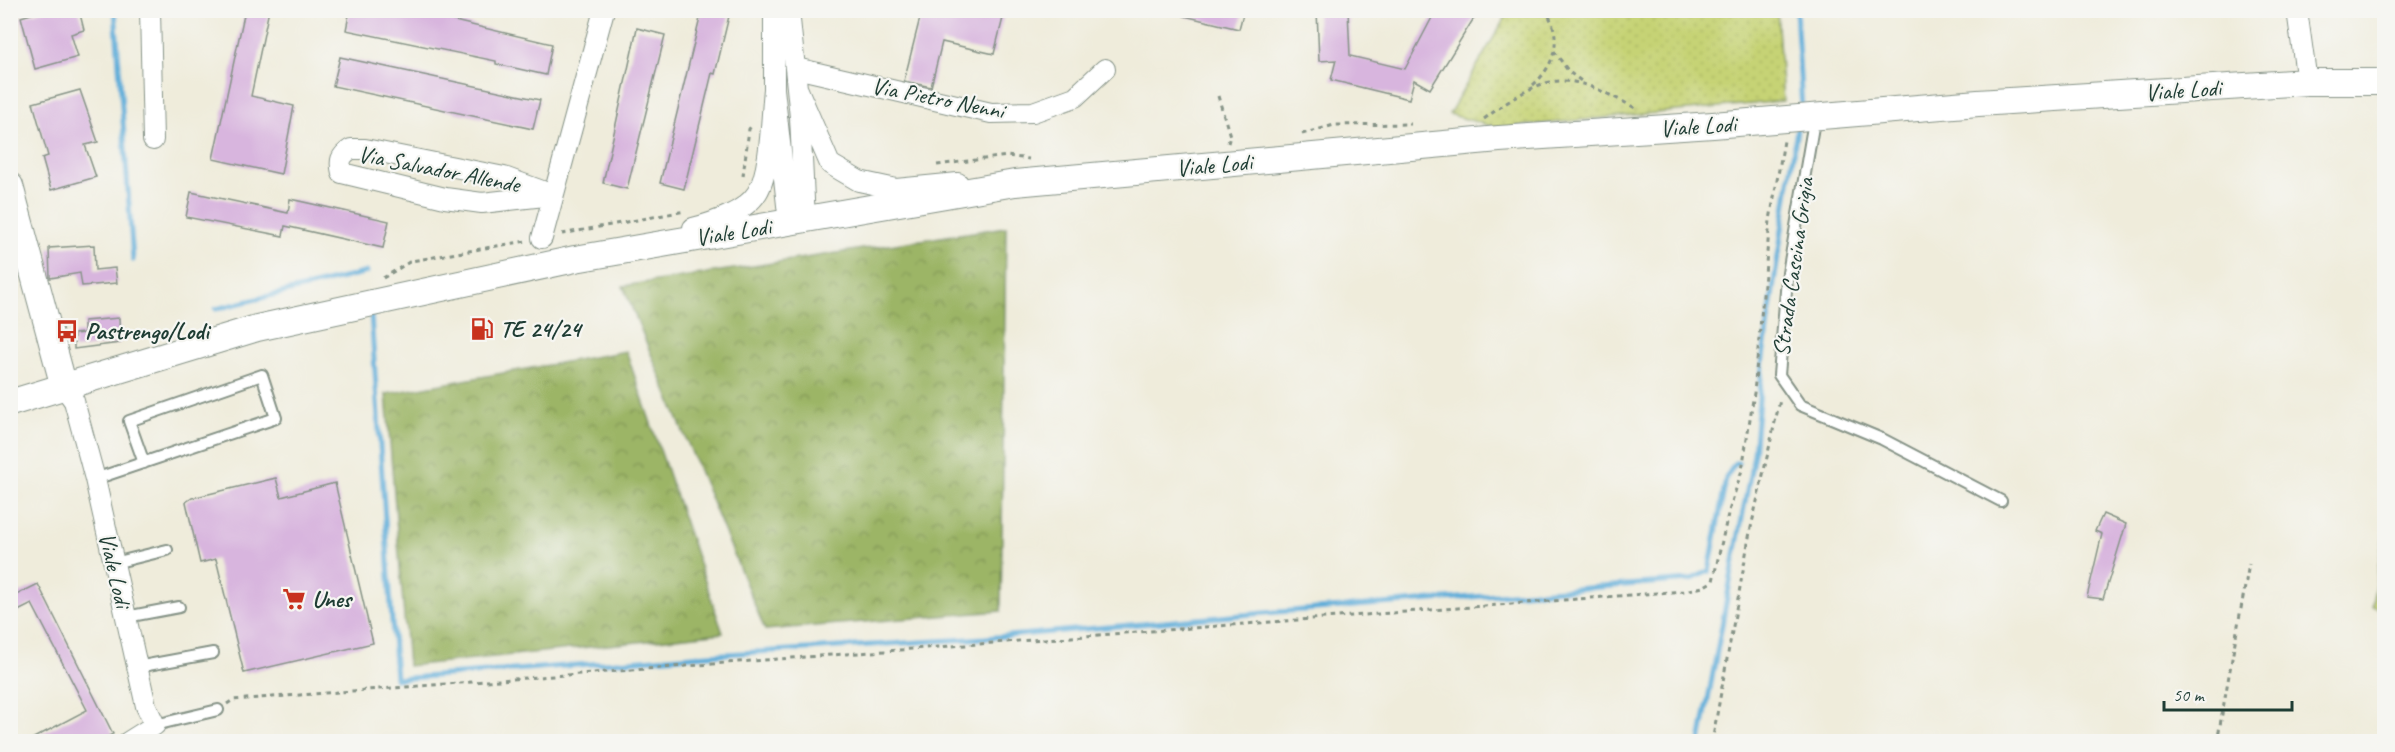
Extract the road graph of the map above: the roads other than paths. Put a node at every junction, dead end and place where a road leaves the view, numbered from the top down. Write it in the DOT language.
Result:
graph roads {
  1 [pos="150,10"];
  2 [pos="774,10"];
  3 [pos="789,10"];
  4 [pos="2297,10"];
  5 [pos="601,11"];
  6 [pos="796,68"];
  7 [pos="1105,69"];
  8 [pos="2307,82"];
  9 [pos="2385,82"];
  10 [pos="774,89"];
  11 [pos="798,90"];
  12 [pos="1815,115"];
  13 [pos="153,140"];
  14 [pos="1015,183"];
  15 [pos="11,188"];
  16 [pos="553,195"];
  17 [pos="797,222"];
  18 [pos="542,238"];
  19 [pos="575,259"];
  20 [pos="64,387"];
  21 [pos="10,404"];
  22 [pos="144,463"];
  23 [pos="95,479"];
  24 [pos="2001,501"];
  25 [pos="167,550"];
  26 [pos="114,563"];
  27 [pos="179,607"];
  28 [pos="126,617"];
  29 [pos="213,653"];
  30 [pos="137,667"];
  31 [pos="218,710"];
  32 [pos="155,726"];
  33 [pos="128,741"];
  1 -- 13 [label="street"];
  2 -- 10 [label="street"];
  3 -- 6 [label="street"];
  4 -- 8 [label="street"];
  5 -- 16 [label="street, Via Salvador Allende"];
  6 -- 7 [label="street, Via Pietro Nenni"];
  6 -- 11 [label="street"];
  8 -- 9 [label="street, Viale Lodi"];
  8 -- 12 [label="street, Viale Lodi"];
  10 -- 17 [label="street"];
  10 -- 19 [label="street"];
  11 -- 14 [label="street"];
  11 -- 17 [label="street"];
  12 -- 14 [label="street, Viale Lodi"];
  12 -- 24 [label="lane, Strada Cascina Grigia"];
  14 -- 17 [label="street, Viale Lodi"];
  15 -- 20 [label="street"];
  16 -- 16 [label="street, Via Salvador Allende"];
  16 -- 18 [label="street, Via Salvador Allende"];
  17 -- 19 [label="street, Viale Lodi"];
  19 -- 20 [label="street, Viale Lodi"];
  20 -- 21 [label="street, Viale Lodi"];
  20 -- 23 [label="street, Viale Lodi"];
  22 -- 22 [label="lane"];
  22 -- 23 [label="lane"];
  23 -- 26 [label="street, Viale Lodi"];
  25 -- 26 [label="lane"];
  26 -- 28 [label="street, Viale Lodi"];
  27 -- 28 [label="lane"];
  28 -- 30 [label="street, Viale Lodi"];
  29 -- 30 [label="lane"];
  30 -- 32 [label="street, Viale Lodi"];
  31 -- 32 [label="lane"];
  32 -- 33 [label="street"];
}
